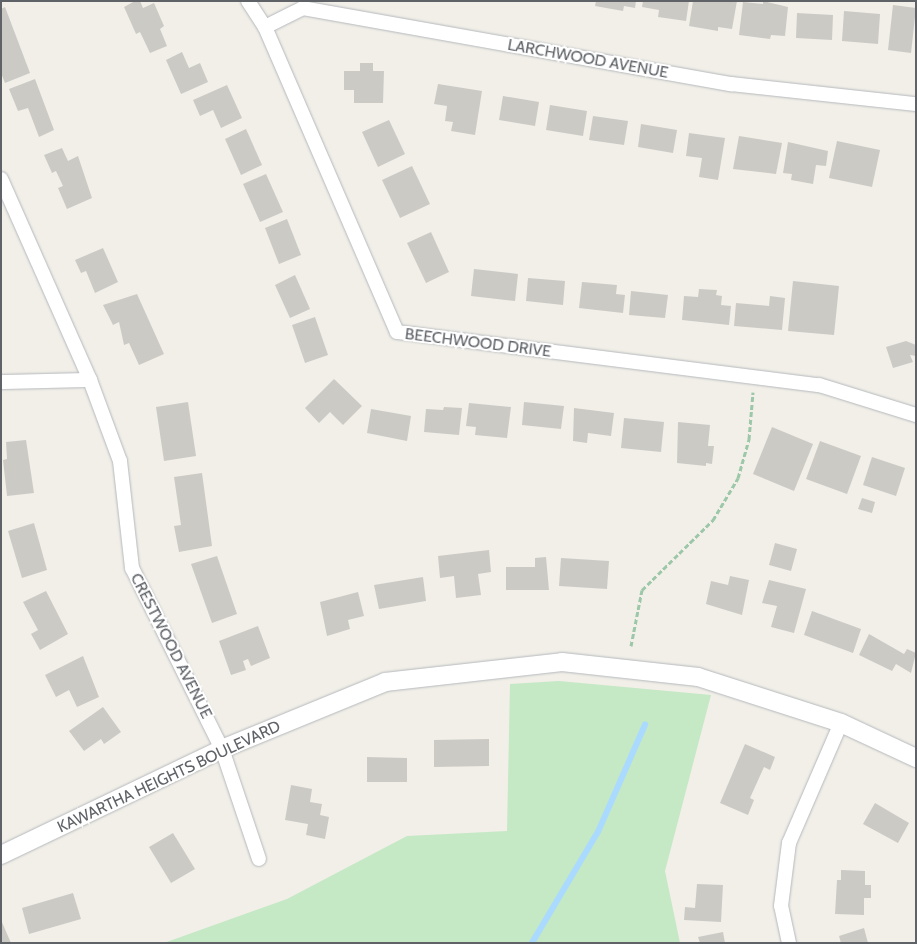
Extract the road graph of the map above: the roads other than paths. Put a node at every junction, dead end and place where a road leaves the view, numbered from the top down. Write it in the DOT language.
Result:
graph roads {
  1 [pos="248,1"];
  2 [pos="265,27"];
  3 [pos="916,104"];
  4 [pos="1,179"];
  5 [pos="90,380"];
  6 [pos="1,382"];
  7 [pos="916,415"];
  8 [pos="841,723"];
  9 [pos="222,749"];
  10 [pos="916,758"];
  11 [pos="1,855"];
  12 [pos="259,859"];
  13 [pos="789,943"];
  1 -- 2 [label="street, BEECHWOOD DRIVE"];
  2 -- 3 [label="street, LARCHWOOD AVENUE"];
  2 -- 7 [label="street, BEECHWOOD DRIVE"];
  4 -- 5 [label="street, CRESTWOOD AVENUE"];
  5 -- 6 [label="street"];
  5 -- 9 [label="street, CRESTWOOD AVENUE"];
  8 -- 9 [label="street, KAWARTHA HEIGHTS BOULEVARD"];
  8 -- 10 [label="street, KAWARTHA HEIGHTS BOULEVARD"];
  8 -- 13 [label="street"];
  9 -- 11 [label="street, KAWARTHA HEIGHTS BOULEVARD"];
  9 -- 12 [label="street, CRESTWOOD AVENUE"];
}
